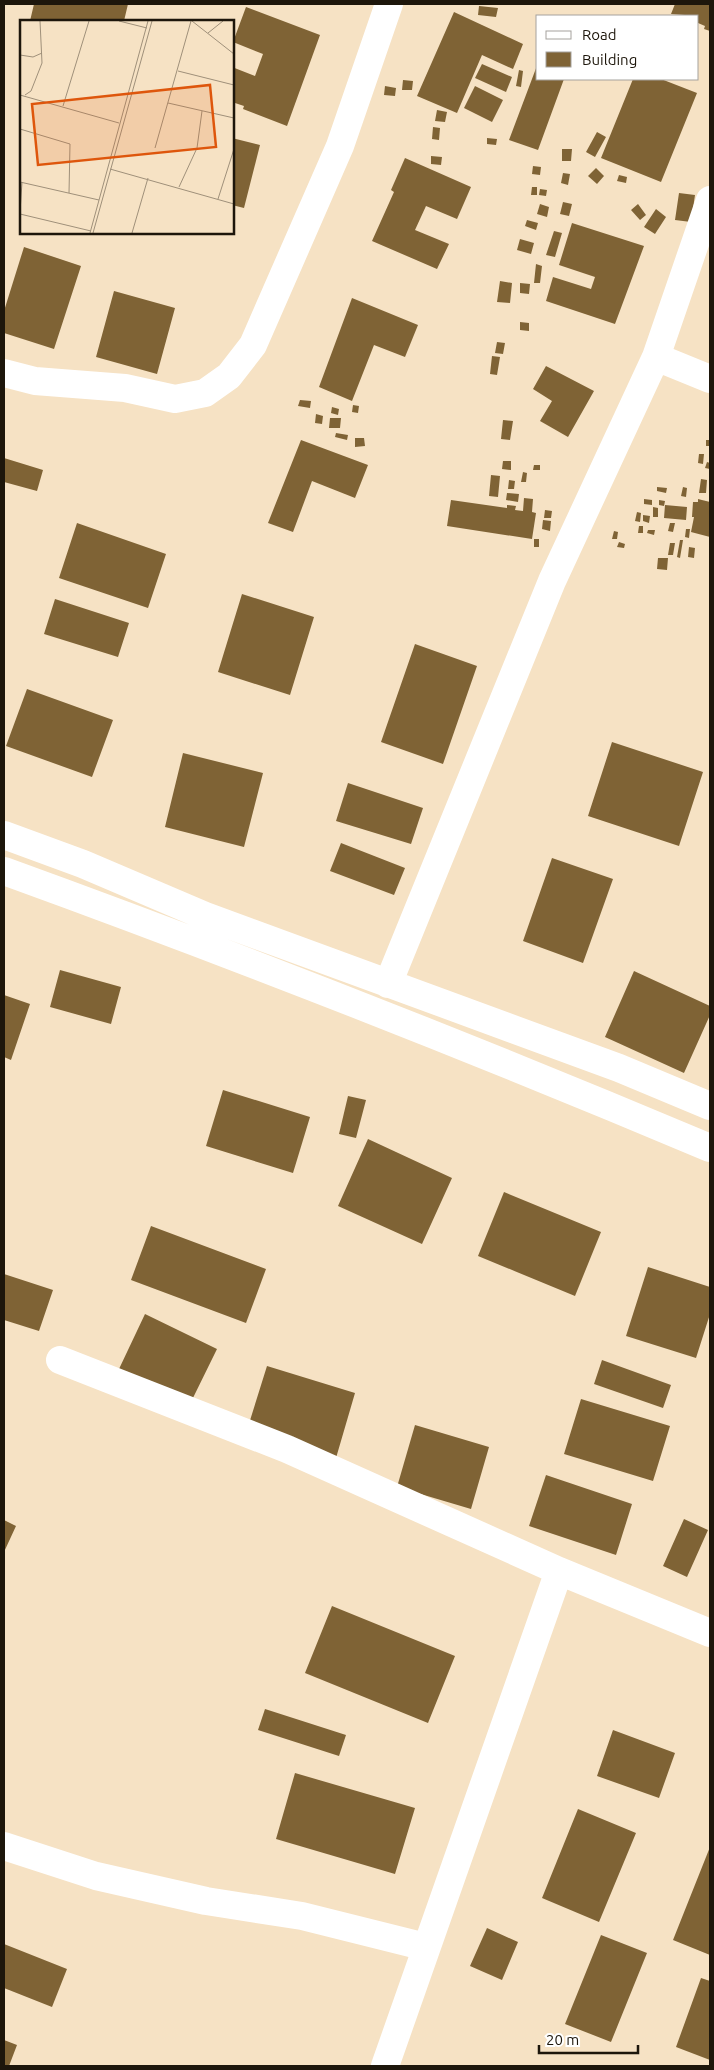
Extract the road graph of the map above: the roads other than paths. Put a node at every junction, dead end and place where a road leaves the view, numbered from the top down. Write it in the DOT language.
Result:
graph roads {
  1 [pos="389,4"];
  2 [pos="710,200"];
  3 [pos="656,357"];
  4 [pos="4,373"];
  5 [pos="710,379"];
  6 [pos="4,835"];
  7 [pos="4,871"];
  8 [pos="388,984"];
  9 [pos="710,1106"];
  10 [pos="710,1148"];
  11 [pos="60,1360"];
  12 [pos="559,1571"];
  13 [pos="710,1633"];
  14 [pos="4,1846"];
  15 [pos="426,1948"];
  16 [pos="385,2066"];
  1 -- 4 [label="street"];
  2 -- 3 [label="street"];
  3 -- 5 [label="street"];
  3 -- 8 [label="street"];
  6 -- 8 [label="street"];
  7 -- 10 [label="street"];
  8 -- 9 [label="street"];
  11 -- 12 [label="street"];
  12 -- 13 [label="street"];
  12 -- 15 [label="street"];
  14 -- 15 [label="street"];
  15 -- 16 [label="street"];
}
